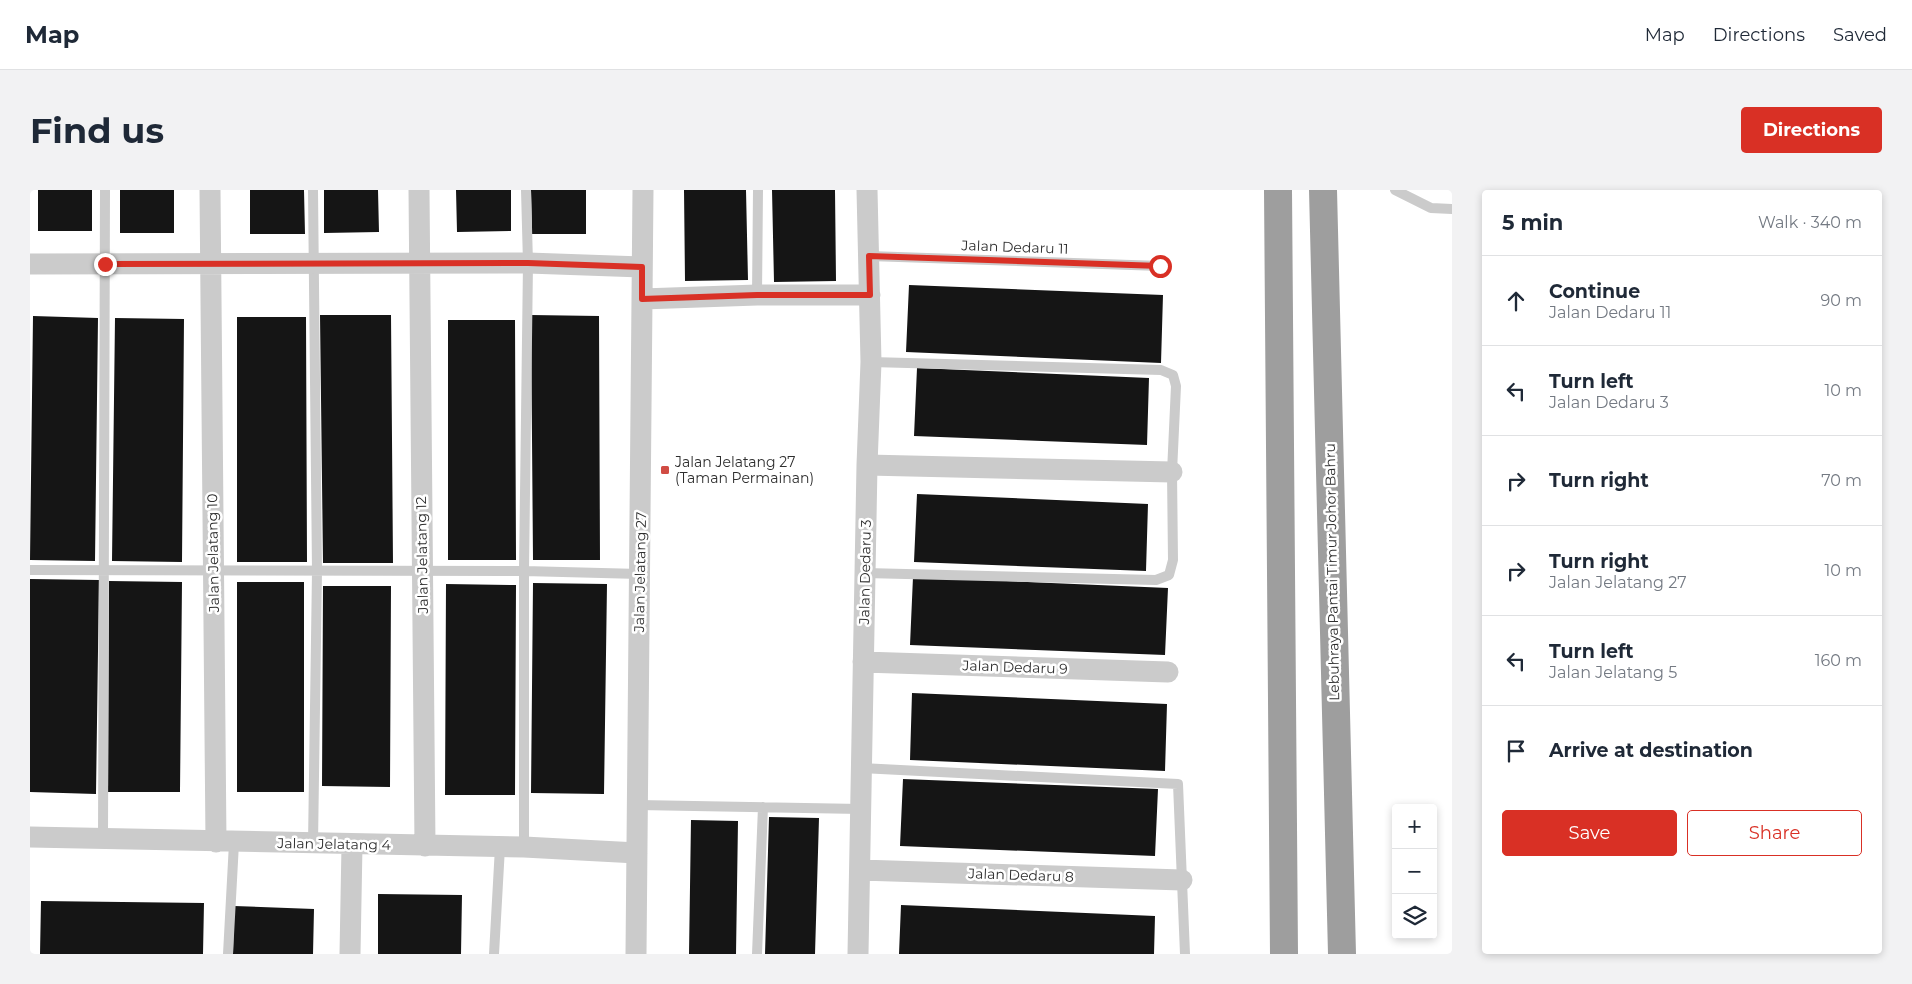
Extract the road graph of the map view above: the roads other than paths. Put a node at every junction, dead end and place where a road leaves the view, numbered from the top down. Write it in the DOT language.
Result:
graph roads {
  1 [pos="105,190"];
  2 [pos="210,190"];
  3 [pos="313,190"];
  4 [pos="418,190"];
  5 [pos="526,190"];
  6 [pos="643,190"];
  7 [pos="758,190"];
  8 [pos="867,190"];
  9 [pos="1278,190"];
  10 [pos="1323,190"];
  11 [pos="1395,190"];
  12 [pos="1452,209"];
  13 [pos="869,256"];
  14 [pos="528,263"];
  15 [pos="30,264"];
  16 [pos="105,264"];
  17 [pos="211,264"];
  18 [pos="313,264"];
  19 [pos="419,264"];
  20 [pos="1160,266"];
  21 [pos="642,267"];
  22 [pos="757,295"];
  23 [pos="870,295"];
  24 [pos="642,299"];
  25 [pos="871,362"];
  26 [pos="867,465"];
  27 [pos="1172,472"];
  28 [pos="30,570"];
  29 [pos="104,570"];
  30 [pos="214,570"];
  31 [pos="316,571"];
  32 [pos="422,572"];
  33 [pos="524,572"];
  34 [pos="865,573"];
  35 [pos="640,574"];
  36 [pos="863,662"];
  37 [pos="1168,672"];
  38 [pos="861,768"];
  39 [pos="638,805"];
  40 [pos="763,807"];
  41 [pos="861,809"];
  42 [pos="30,838"];
  43 [pos="102,840"];
  44 [pos="225,842"];
  45 [pos="313,844"];
  46 [pos="352,845"];
  47 [pos="425,846"];
  48 [pos="500,847"];
  49 [pos="524,847"];
  50 [pos="637,853"];
  51 [pos="860,870"];
  52 [pos="1182,880"];
  53 [pos="228,954"];
  54 [pos="350,954"];
  55 [pos="494,954"];
  56 [pos="636,954"];
  57 [pos="757,954"];
  58 [pos="858,954"];
  59 [pos="1185,954"];
  60 [pos="1284,954"];
  61 [pos="1342,954"];
  1 -- 16 [label="lane"];
  2 -- 17 [label="street, Jalan Jelatang 10"];
  3 -- 18 [label="lane"];
  4 -- 19 [label="street, Jalan Jelatang 12"];
  5 -- 14 [label="lane"];
  6 -- 21 [label="street, Jalan Jelatang 27"];
  7 -- 22 [label="lane"];
  8 -- 13 [label="street, Jalan Dedaru 3"];
  9 -- 60 [label="highway"];
  10 -- 61 [label="highway, Lebuhraya Pantai Timur Johor Bahru"];
  11 -- 12 [label="lane"];
  13 -- 20 [label="lane, Jalan Dedaru 11"];
  13 -- 23 [label="street, Jalan Dedaru 3"];
  14 -- 19 [label="street"];
  14 -- 21 [label="street"];
  14 -- 33 [label="lane"];
  15 -- 16 [label="street"];
  16 -- 17 [label="street"];
  16 -- 29 [label="lane"];
  17 -- 18 [label="street"];
  17 -- 30 [label="street, Jalan Jelatang 10"];
  18 -- 19 [label="street"];
  18 -- 31 [label="lane"];
  19 -- 32 [label="street, Jalan Jelatang 12"];
  21 -- 24 [label="street, Jalan Jelatang 27"];
  22 -- 23 [label="street"];
  22 -- 24 [label="street"];
  23 -- 25 [label="street, Jalan Dedaru 3"];
  24 -- 35 [label="street, Jalan Jelatang 27"];
  25 -- 26 [label="street, Jalan Dedaru 3"];
  25 -- 27 [label="lane"];
  26 -- 27 [label="street"];
  26 -- 34 [label="street, Jalan Dedaru 3"];
  27 -- 34 [label="lane"];
  28 -- 29 [label="lane"];
  29 -- 30 [label="lane"];
  29 -- 43 [label="lane"];
  30 -- 31 [label="lane"];
  30 -- 44 [label="street, Jalan Jelatang 10"];
  31 -- 32 [label="lane"];
  31 -- 45 [label="lane"];
  32 -- 33 [label="lane"];
  32 -- 47 [label="street, Jalan Jelatang 12"];
  33 -- 35 [label="lane"];
  33 -- 49 [label="lane"];
  34 -- 36 [label="street, Jalan Dedaru 3"];
  35 -- 39 [label="street, Jalan Jelatang 27"];
  36 -- 37 [label="street, Jalan Dedaru 9"];
  36 -- 38 [label="street, Jalan Dedaru 3"];
  38 -- 41 [label="street, Jalan Dedaru 3"];
  38 -- 52 [label="lane"];
  39 -- 40 [label="lane"];
  39 -- 50 [label="street, Jalan Jelatang 27"];
  40 -- 41 [label="lane"];
  40 -- 57 [label="lane"];
  41 -- 51 [label="street, Jalan Dedaru 3"];
  42 -- 43 [label="street, Jalan Jelatang 4"];
  43 -- 44 [label="street, Jalan Jelatang 4"];
  44 -- 45 [label="street, Jalan Jelatang 4"];
  44 -- 53 [label="lane"];
  45 -- 46 [label="street, Jalan Jelatang 4"];
  46 -- 47 [label="street, Jalan Jelatang 4"];
  46 -- 54 [label="street"];
  47 -- 48 [label="street, Jalan Jelatang 4"];
  48 -- 49 [label="street, Jalan Jelatang 4"];
  48 -- 55 [label="lane"];
  49 -- 50 [label="street, Jalan Jelatang 4"];
  50 -- 56 [label="street, Jalan Jelatang 27"];
  51 -- 52 [label="street, Jalan Dedaru 8"];
  51 -- 58 [label="street, Jalan Dedaru 3"];
  52 -- 59 [label="lane"];
}
